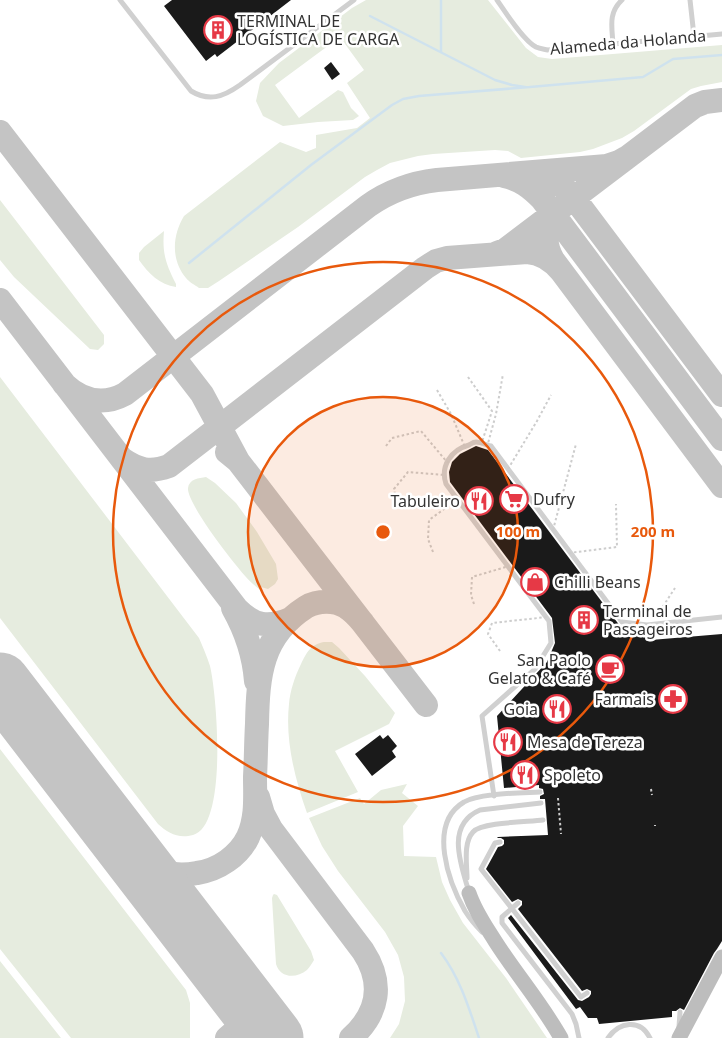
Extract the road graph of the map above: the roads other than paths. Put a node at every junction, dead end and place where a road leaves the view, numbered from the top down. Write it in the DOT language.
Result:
graph roads {
  1 [pos="120,0"];
  2 [pos="354,0"];
  3 [pos="497,0"];
  4 [pos="622,0"];
  5 [pos="690,0"];
  6 [pos="722,34"];
  7 [pos="694,36"];
  8 [pos="613,44"];
  9 [pos="722,617"];
  10 [pos="540,792"];
  11 [pos="494,796"];
  12 [pos="541,803"];
  13 [pos="543,820"];
  14 [pos="500,842"];
  15 [pos="470,893"];
  16 [pos="518,903"];
  17 [pos="511,908"];
  18 [pos="722,957"];
  19 [pos="536,960"];
  20 [pos="510,965"];
  21 [pos="537,968"];
  22 [pos="587,993"];
  23 [pos="680,1012"];
  24 [pos="561,1038"];
  25 [pos="579,1038"];
  26 [pos="608,1038"];
  27 [pos="650,1038"];
  28 [pos="679,1038"];
  1 -- 2 [label="lane"];
  3 -- 8 [label="lane, Alameda da Holanda"];
  4 -- 8 [label="lane"];
  5 -- 7 [label="lane"];
  6 -- 7 [label="lane, Alameda da Holanda"];
  7 -- 8 [label="lane, Alameda da Holanda"];
  9 -- 11 [label="lane"];
  10 -- 11 [label="lane"];
  11 -- 20 [label="lane"];
  12 -- 15 [label="lane"];
  13 -- 15 [label="lane"];
  14 -- 17 [label="lane"];
  15 -- 20 [label="main road"];
  16 -- 17 [label="lane"];
  17 -- 21 [label="lane"];
  17 -- 22 [label="lane"];
  18 -- 28 [label="main road"];
  19 -- 21 [label="lane"];
  20 -- 24 [label="main road"];
  21 -- 25 [label="lane"];
  23 -- 28 [label="lane"];
  26 -- 27 [label="lane"];
}
